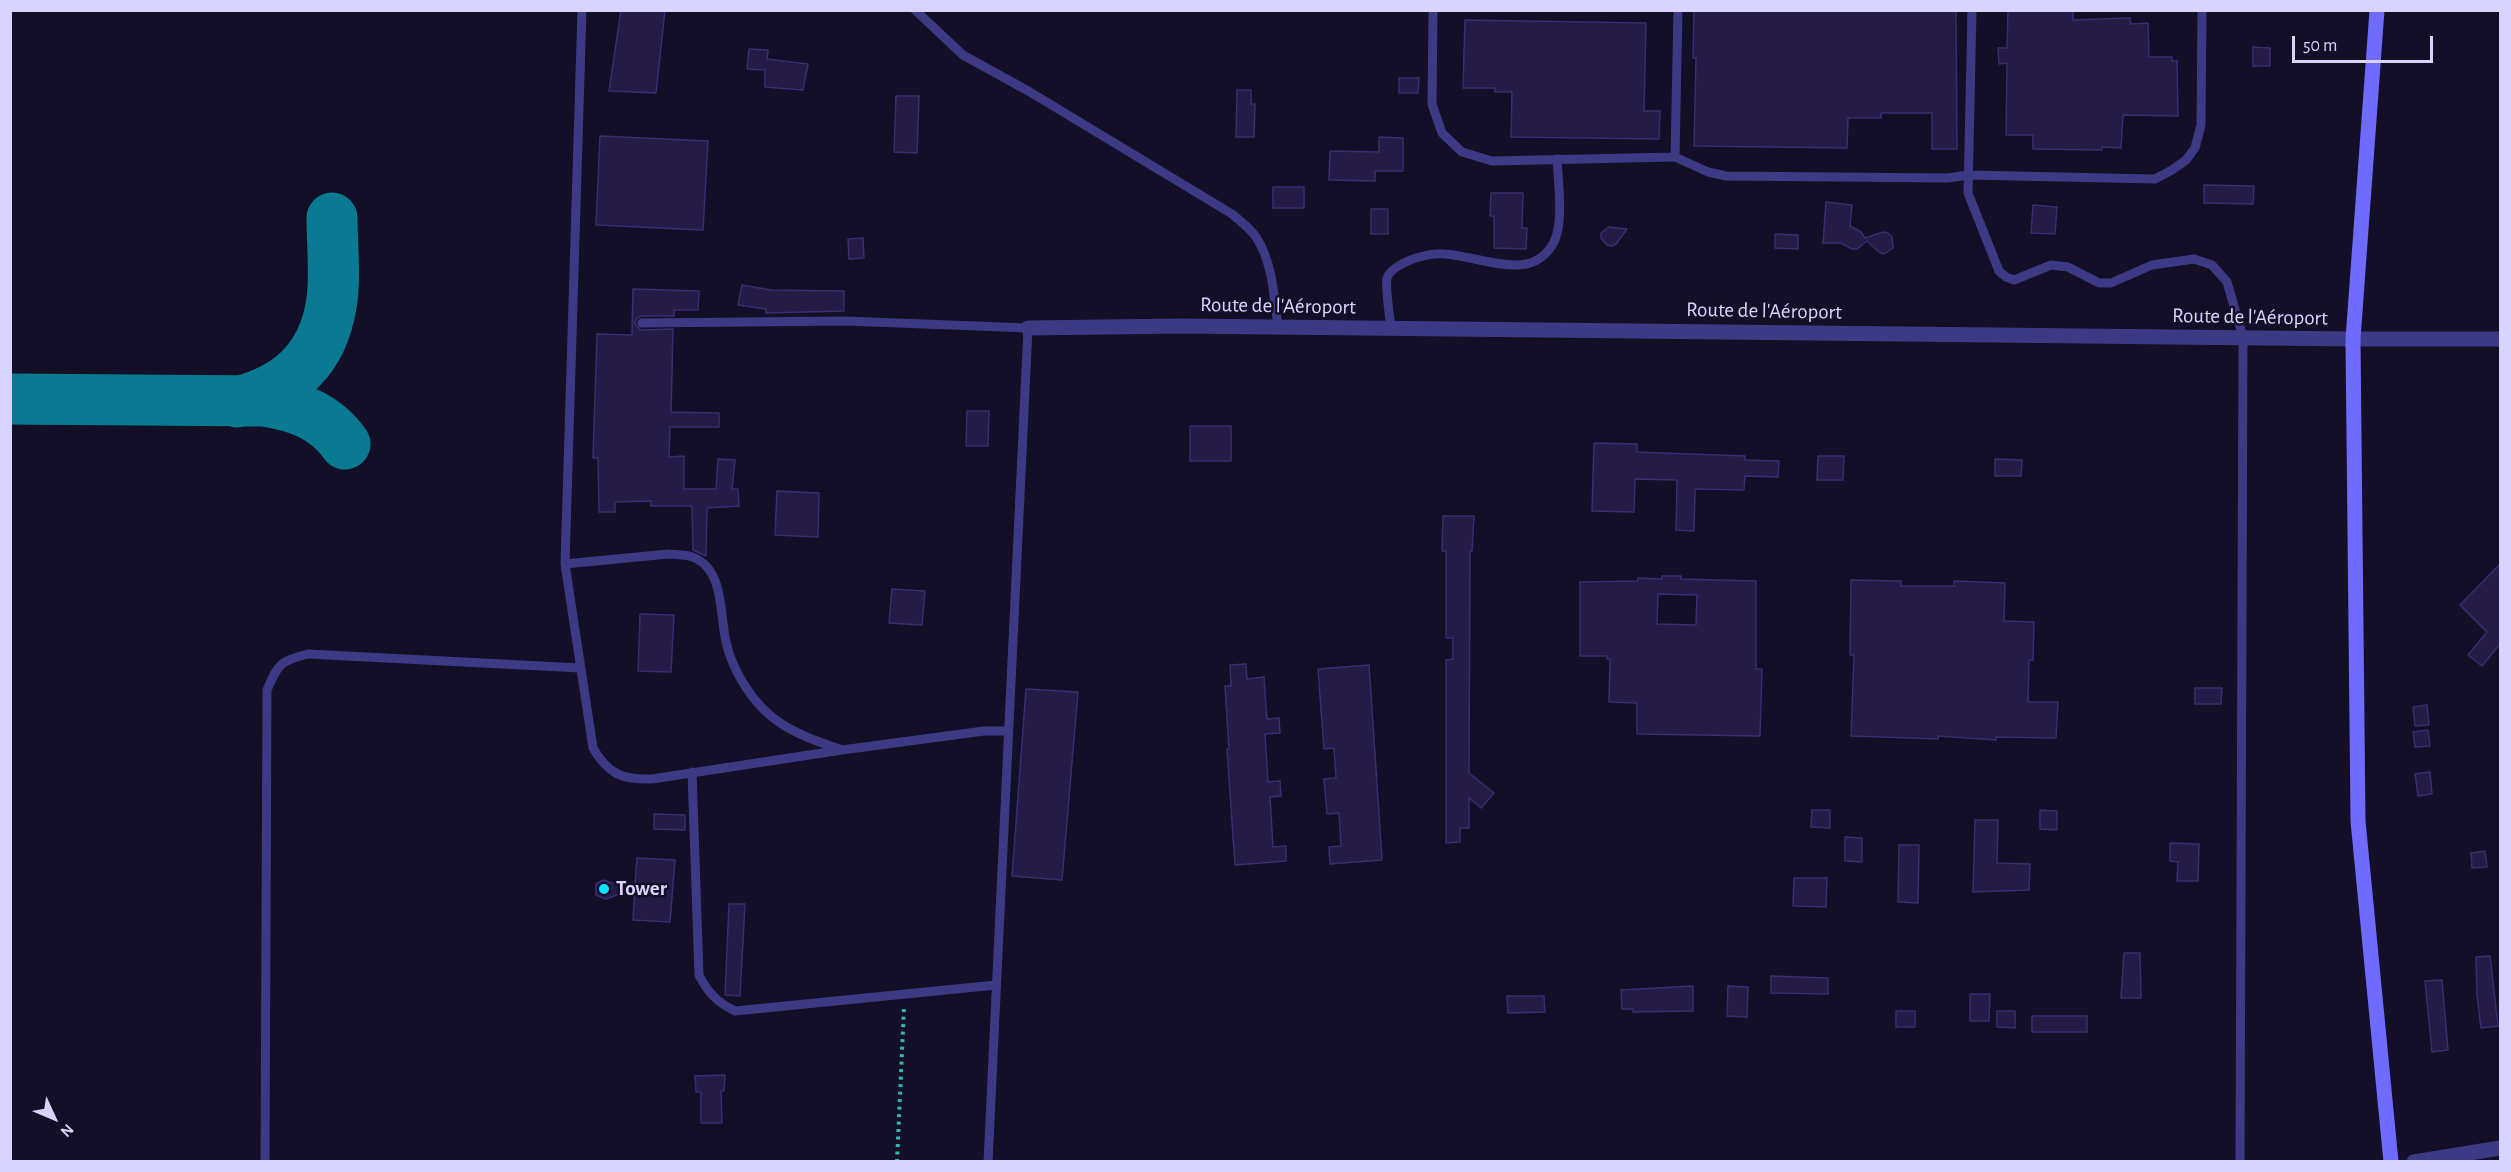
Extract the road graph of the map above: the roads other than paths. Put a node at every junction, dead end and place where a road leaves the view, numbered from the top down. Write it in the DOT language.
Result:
graph roads {
  1 [pos="582,10"];
  2 [pos="915,10"];
  3 [pos="1433,10"];
  4 [pos="1678,10"];
  5 [pos="1972,10"];
  6 [pos="2202,10"];
  7 [pos="2377,10"];
  8 [pos="1675,157"];
  9 [pos="1557,159"];
  10 [pos="1968,175"];
  11 [pos="642,323"];
  12 [pos="1028,328"];
  13 [pos="1278,328"];
  14 [pos="1391,329"];
  15 [pos="2243,337"];
  16 [pos="2353,339"];
  17 [pos="2500,339"];
  18 [pos="565,564"];
  19 [pos="580,668"];
  20 [pos="1008,731"];
  21 [pos="842,750"];
  22 [pos="692,772"];
  23 [pos="996,985"];
  24 [pos="2500,1148"];
  25 [pos="265,1161"];
  26 [pos="988,1161"];
  27 [pos="2240,1161"];
  28 [pos="2391,1161"];
  29 [pos="2414,1161"];
  1 -- 18 [label="lane"];
  2 -- 13 [label="lane"];
  3 -- 9 [label="lane"];
  4 -- 8 [label="lane"];
  5 -- 10 [label="lane"];
  6 -- 10 [label="lane"];
  7 -- 16 [label="street"];
  8 -- 9 [label="lane"];
  8 -- 10 [label="lane"];
  9 -- 14 [label="lane"];
  10 -- 15 [label="lane"];
  11 -- 12 [label="lane"];
  12 -- 13 [label="street, Route de l'Aéroport"];
  12 -- 20 [label="lane"];
  13 -- 14 [label="street, Route de l'Aéroport"];
  14 -- 15 [label="street, Route de l'Aéroport"];
  15 -- 16 [label="street, Route de l'Aéroport"];
  15 -- 27 [label="lane"];
  16 -- 17 [label="street, Route de l'Aéroport"];
  16 -- 28 [label="street"];
  18 -- 19 [label="lane"];
  18 -- 21 [label="lane"];
  19 -- 22 [label="lane"];
  19 -- 25 [label="lane"];
  20 -- 21 [label="lane"];
  20 -- 23 [label="lane"];
  21 -- 22 [label="lane"];
  22 -- 23 [label="lane"];
  23 -- 26 [label="lane"];
  24 -- 29 [label="street"];
}
